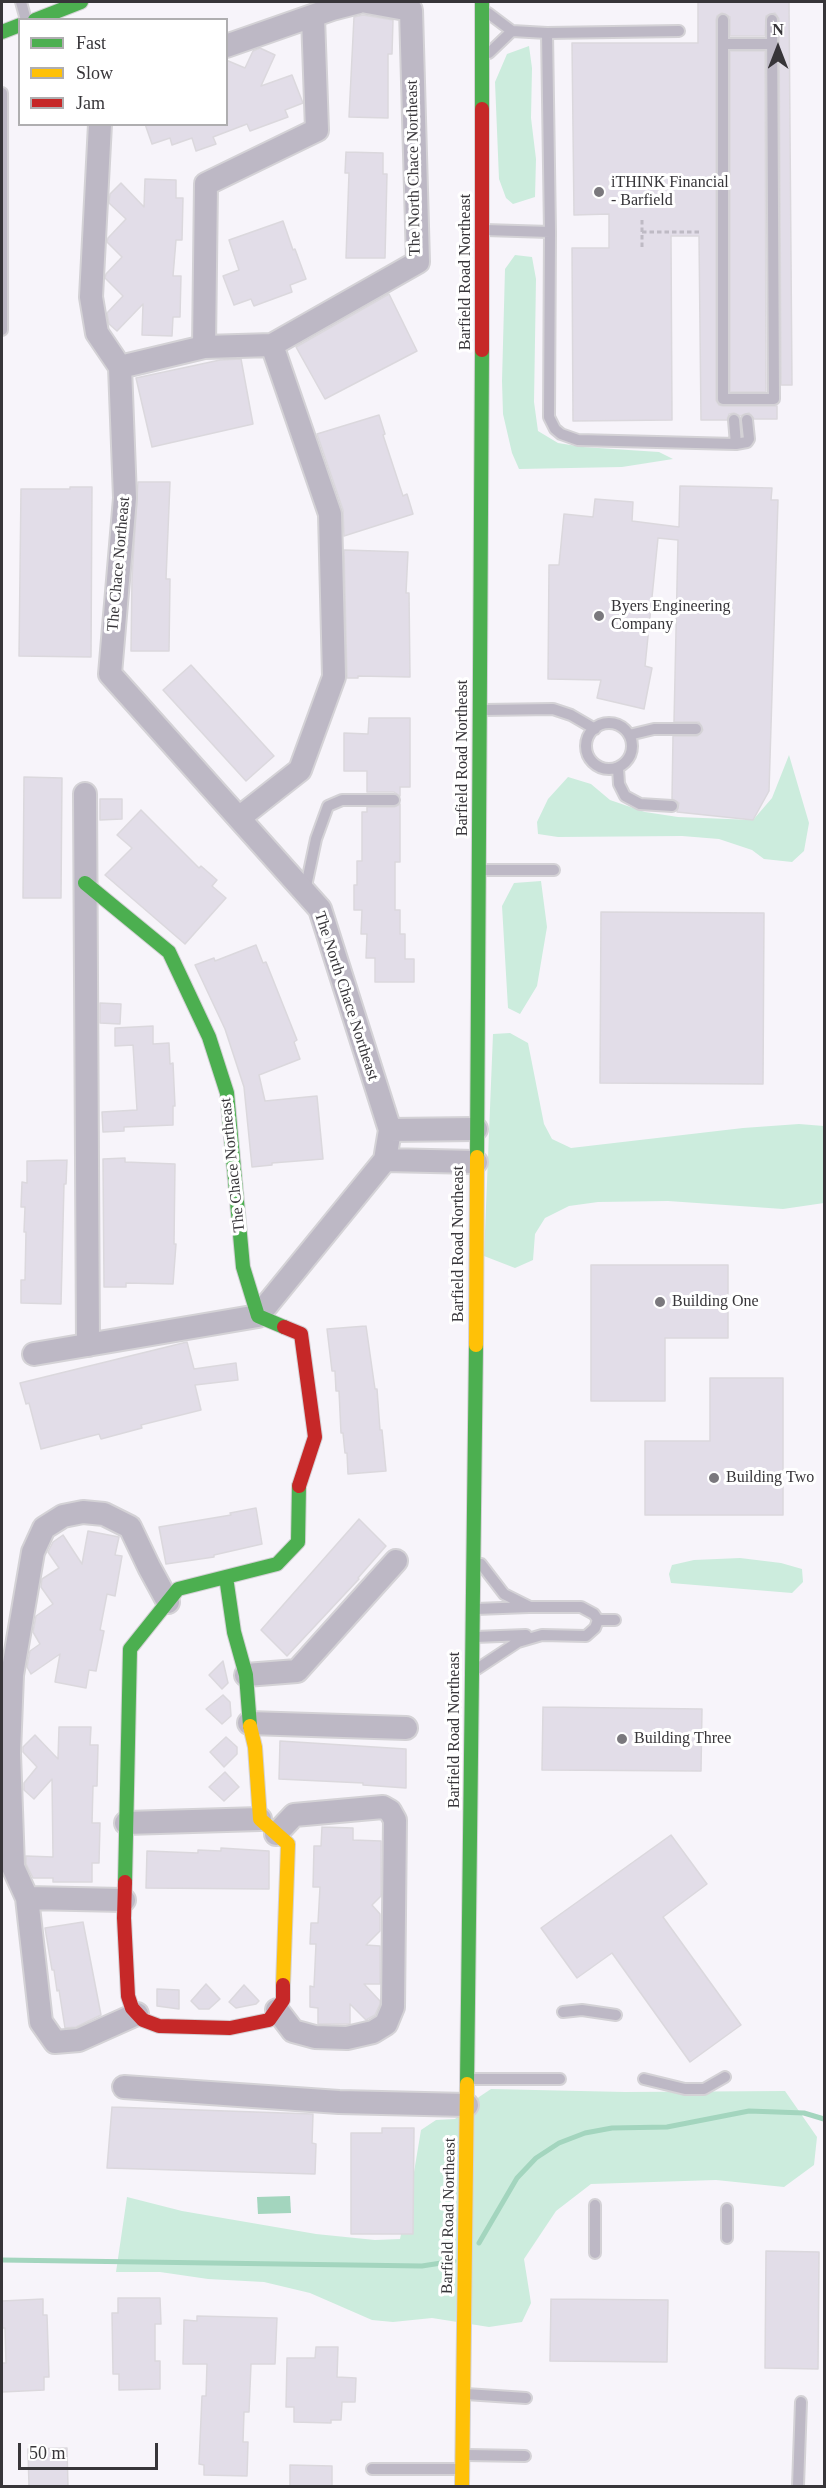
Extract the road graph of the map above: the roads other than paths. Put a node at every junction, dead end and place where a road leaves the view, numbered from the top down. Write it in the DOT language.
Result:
graph roads {
  1 [pos="21,2"];
  2 [pos="81,2"];
  3 [pos="359,2"];
  4 [pos="368,2"];
  5 [pos="482,5"];
  6 [pos="313,16"];
  7 [pos="25,18"];
  8 [pos="39,18"];
  9 [pos="723,20"];
  10 [pos="772,20"];
  11 [pos="18,26"];
  12 [pos="512,31"];
  13 [pos="679,31"];
  14 [pos="2,32"];
  15 [pos="547,33"];
  16 [pos="723,44"];
  17 [pos="772,44"];
  18 [pos="228,45"];
  19 [pos="482,60"];
  20 [pos="2,95"];
  21 [pos="100,126"];
  22 [pos="482,230"];
  23 [pos="550,232"];
  24 [pos="2,330"];
  25 [pos="272,345"];
  26 [pos="204,347"];
  27 [pos="120,367"];
  28 [pos="734,420"];
  29 [pos="747,420"];
  30 [pos="736,444"];
  31 [pos="480,710"];
  32 [pos="594,729"];
  33 [pos="696,729"];
  34 [pos="629,735"];
  35 [pos="618,768"];
  36 [pos="85,794"];
  37 [pos="394,800"];
  38 [pos="672,806"];
  39 [pos="232,810"];
  40 [pos="479,870"];
  41 [pos="554,870"];
  42 [pos="85,883"];
  43 [pos="304,892"];
  44 [pos="476,1129"];
  45 [pos="390,1130"];
  46 [pos="385,1160"];
  47 [pos="476,1162"];
  48 [pos="258,1317"];
  49 [pos="88,1345"];
  50 [pos="34,1354"];
  51 [pos="473,1555"];
  52 [pos="396,1561"];
  53 [pos="226,1577"];
  54 [pos="168,1602"];
  55 [pos="536,1607"];
  56 [pos="473,1609"];
  57 [pos="598,1620"];
  58 [pos="615,1620"];
  59 [pos="542,1635"];
  60 [pos="472,1638"];
  61 [pos="472,1673"];
  62 [pos="246,1675"];
  63 [pos="249,1723"];
  64 [pos="406,1728"];
  65 [pos="126,1823"];
  66 [pos="268,1826"];
  67 [pos="27,1898"];
  68 [pos="124,1909"];
  69 [pos="133,2005"];
  70 [pos="277,2010"];
  71 [pos="563,2012"];
  72 [pos="616,2015"];
  73 [pos="725,2077"];
  74 [pos="468,2079"];
  75 [pos="560,2079"];
  76 [pos="644,2079"];
  77 [pos="124,2087"];
  78 [pos="468,2105"];
  79 [pos="595,2205"];
  80 [pos="727,2209"];
  81 [pos="727,2238"];
  82 [pos="595,2253"];
  83 [pos="463,2394"];
  84 [pos="526,2398"];
  85 [pos="801,2402"];
  86 [pos="525,2456"];
  87 [pos="462,2462"];
  88 [pos="372,2469"];
  89 [pos="462,2487"];
  90 [pos="798,2487"];
  1 -- 7 [label="lane"];
  2 -- 8 [label="street"];
  3 -- 6 [label="street"];
  4 -- 25 [label="street, The North Chace Northeast"];
  5 -- 12 [label="lane"];
  5 -- 19 [label="street, Barfield Road Northeast"];
  6 -- 18 [label="street"];
  6 -- 26 [label="street"];
  9 -- 16 [label="lane"];
  10 -- 17 [label="lane"];
  11 -- 14 [label="street"];
  12 -- 15 [label="lane"];
  12 -- 19 [label="lane"];
  13 -- 15 [label="lane"];
  15 -- 23 [label="lane"];
  16 -- 17 [label="lane"];
  16 -- 17 [label="lane"];
  19 -- 22 [label="street, Barfield Road Northeast"];
  20 -- 24 [label="lane"];
  21 -- 27 [label="street"];
  22 -- 23 [label="lane"];
  22 -- 31 [label="street, Barfield Road Northeast"];
  23 -- 30 [label="lane"];
  25 -- 26 [label="street"];
  25 -- 39 [label="street"];
  26 -- 27 [label="street"];
  27 -- 39 [label="street, The Chace Northeast"];
  28 -- 30 [label="lane"];
  29 -- 30 [label="lane"];
  31 -- 32 [label="lane"];
  31 -- 40 [label="street, Barfield Road Northeast"];
  32 -- 34 [label="lane"];
  32 -- 35 [label="lane"];
  33 -- 34 [label="lane"];
  34 -- 35 [label="lane"];
  35 -- 38 [label="lane"];
  36 -- 42 [label="street"];
  37 -- 43 [label="lane"];
  39 -- 43 [label="street, The North Chace Northeast"];
  40 -- 41 [label="lane"];
  40 -- 44 [label="street, Barfield Road Northeast"];
  42 -- 48 [label="street, The Chace Northeast"];
  42 -- 49 [label="street"];
  43 -- 45 [label="street, The North Chace Northeast"];
  44 -- 45 [label="street"];
  44 -- 47 [label="street, Barfield Road Northeast"];
  45 -- 46 [label="street"];
  46 -- 47 [label="street"];
  46 -- 48 [label="street"];
  47 -- 51 [label="street, Barfield Road Northeast"];
  48 -- 49 [label="street"];
  48 -- 53 [label="street"];
  49 -- 50 [label="street"];
  51 -- 55 [label="lane"];
  51 -- 56 [label="street, Barfield Road Northeast"];
  52 -- 62 [label="street"];
  53 -- 54 [label="street"];
  53 -- 62 [label="street"];
  54 -- 65 [label="street"];
  54 -- 67 [label="street"];
  55 -- 56 [label="lane"];
  55 -- 57 [label="lane"];
  56 -- 60 [label="street, Barfield Road Northeast"];
  57 -- 58 [label="lane"];
  57 -- 59 [label="lane"];
  59 -- 60 [label="lane"];
  59 -- 61 [label="lane"];
  60 -- 61 [label="street, Barfield Road Northeast"];
  61 -- 74 [label="street, Barfield Road Northeast"];
  62 -- 63 [label="street"];
  63 -- 64 [label="street"];
  63 -- 66 [label="street"];
  65 -- 66 [label="street"];
  65 -- 68 [label="street"];
  66 -- 70 [label="street"];
  66 -- 70 [label="street"];
  67 -- 68 [label="street"];
  67 -- 69 [label="street"];
  68 -- 69 [label="street"];
  69 -- 70 [label="street"];
  71 -- 72 [label="lane"];
  73 -- 76 [label="lane"];
  74 -- 75 [label="lane"];
  74 -- 78 [label="street, Barfield Road Northeast"];
  77 -- 78 [label="street"];
  78 -- 83 [label="street, Barfield Road Northeast"];
  79 -- 82 [label="lane"];
  80 -- 81 [label="lane"];
  83 -- 84 [label="lane"];
  83 -- 87 [label="street, Barfield Road Northeast"];
  85 -- 90 [label="lane"];
  86 -- 87 [label="lane"];
  87 -- 88 [label="lane"];
  87 -- 89 [label="street, Barfield Road Northeast"];
}
